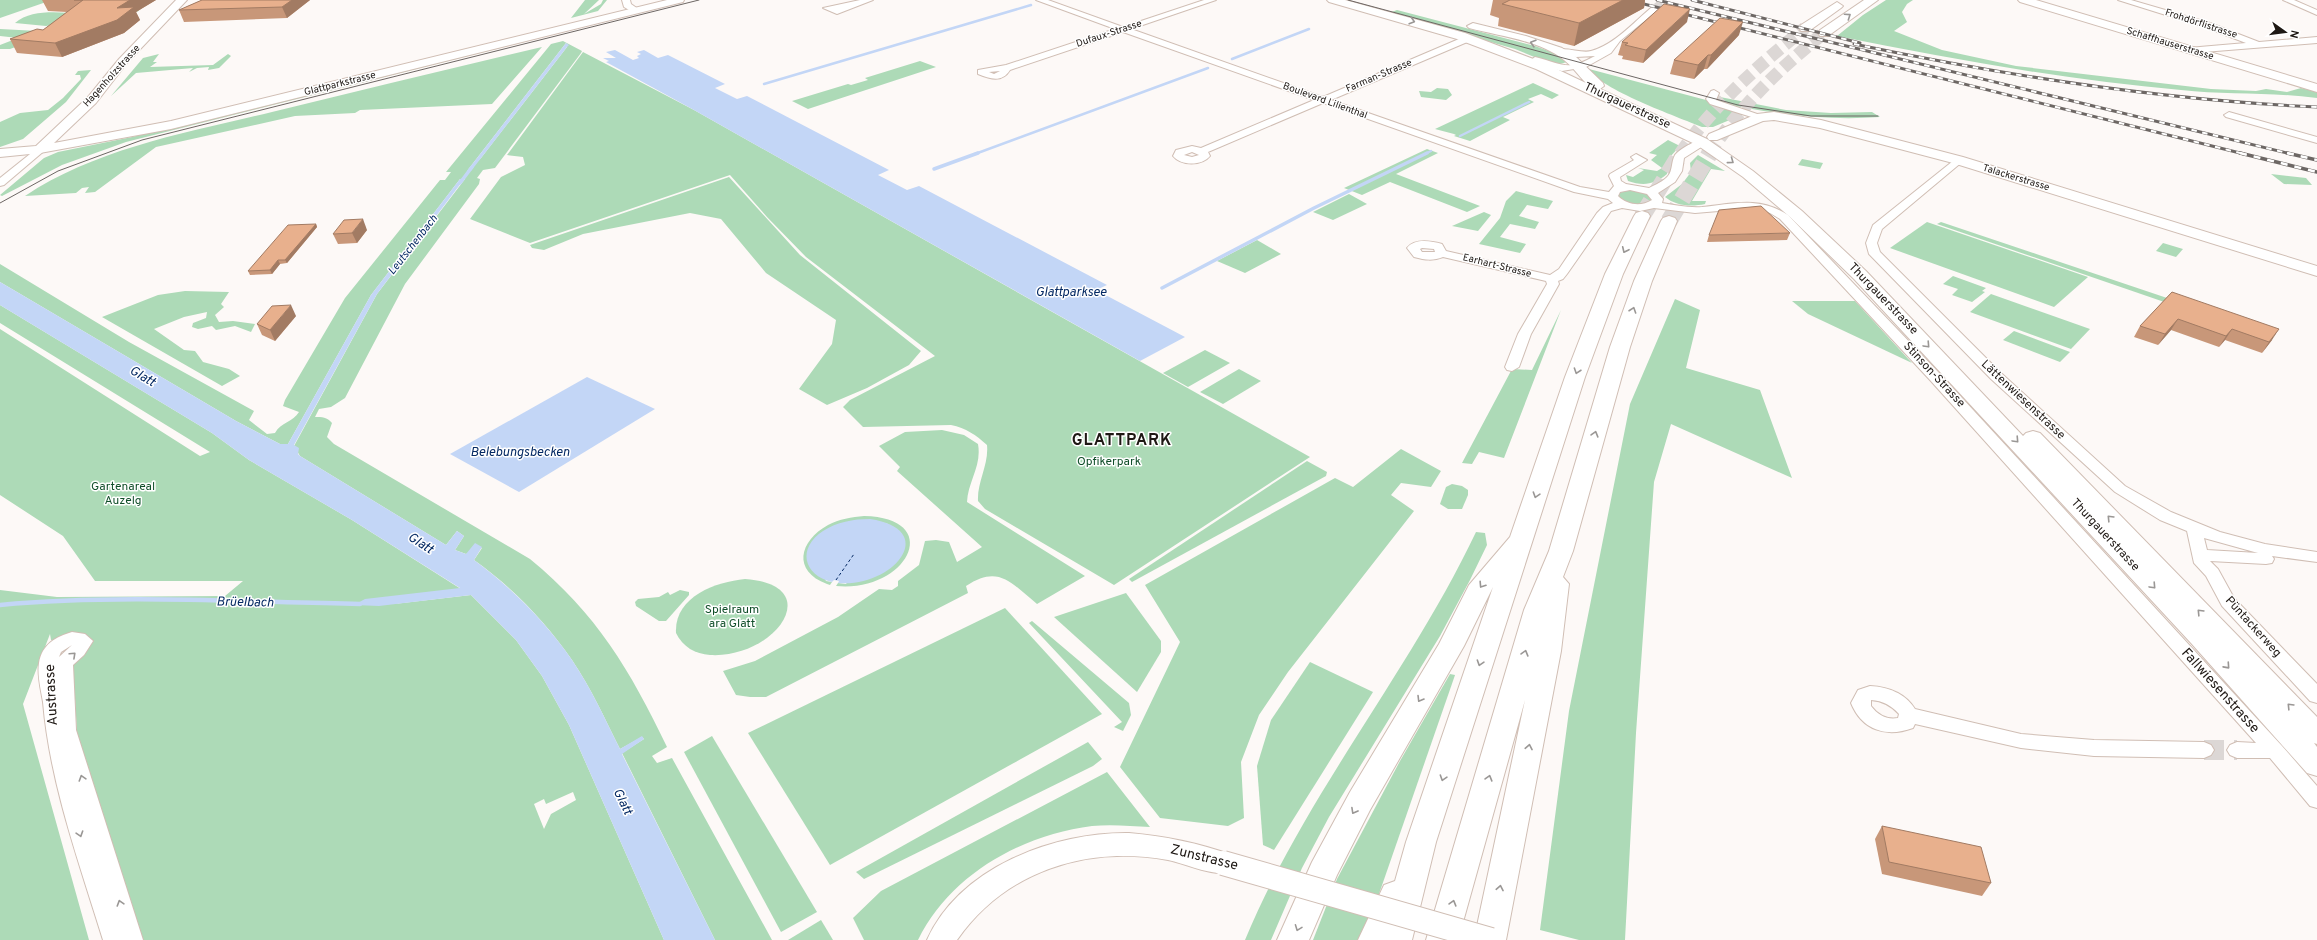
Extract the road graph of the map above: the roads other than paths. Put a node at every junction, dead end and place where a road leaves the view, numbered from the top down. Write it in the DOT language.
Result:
graph roads {
  1 [pos="182,0"];
  2 [pos="669,0"];
  3 [pos="679,0"];
  4 [pos="869,0"];
  5 [pos="1040,0"];
  6 [pos="1212,0"];
  7 [pos="1333,0"];
  8 [pos="1373,0"];
  9 [pos="1847,0"];
  10 [pos="1872,0"];
  11 [pos="2024,0"];
  12 [pos="2122,0"];
  13 [pos="2287,0"];
  14 [pos="631,6"];
  15 [pos="848,6"];
  16 [pos="1406,9"];
  17 [pos="1655,9"];
  18 [pos="1384,13"];
  19 [pos="1421,13"];
  20 [pos="2317,13"];
  21 [pos="1459,23"];
  22 [pos="1805,28"];
  23 [pos="1123,30"];
  24 [pos="1824,33"];
  25 [pos="1469,38"];
  26 [pos="2317,40"];
  27 [pos="1616,41"];
  28 [pos="2256,44"];
  29 [pos="1492,46"];
  30 [pos="2191,50"];
  31 [pos="1558,52"];
  32 [pos="1576,65"];
  33 [pos="1007,68"];
  34 [pos="2317,88"];
  35 [pos="1714,93"];
  36 [pos="1322,100"];
  37 [pos="2229,115"];
  38 [pos="1761,117"];
  39 [pos="1708,140"];
  40 [pos="2317,140"];
  41 [pos="40,149"];
  42 [pos="1202,151"];
  43 [pos="0,153"];
  44 [pos="1636,157"];
  45 [pos="1958,160"];
  46 [pos="0,183"];
  47 [pos="1623,188"];
  48 [pos="1612,196"];
  49 [pos="1623,204"];
  50 [pos="1649,204"];
  51 [pos="1669,221"];
  52 [pos="1442,253"];
  53 [pos="2317,271"];
  54 [pos="1551,279"];
  55 [pos="1512,367"];
  56 [pos="2194,529"];
  57 [pos="1524,533"];
  58 [pos="1561,551"];
  59 [pos="2201,555"];
  60 [pos="2317,557"];
  61 [pos="2279,560"];
  62 [pos="2122,582"];
  63 [pos="2317,696"];
  64 [pos="1909,715"];
  65 [pos="2317,734"];
  66 [pos="2204,750"];
  67 [pos="2237,750"];
  68 [pos="2275,751"];
  69 [pos="2317,765"];
  70 [pos="2317,800"];
  71 [pos="1421,842"];
  72 [pos="114,940"];
  73 [pos="132,940"];
  74 [pos="941,940"];
  75 [pos="1293,940"];
  76 [pos="1374,940"];
  77 [pos="1396,940"];
  78 [pos="1442,940"];
  79 [pos="1491,940"];
  1 -- 41 [label="street, Hagenholzstrasse"];
  2 -- 14 [label="street, Glattparkstrasse"];
  3 -- 14 [label="street, Glattparkstrasse"];
  4 -- 15 [label="street"];
  5 -- 23 [label="street, Boulevard Lilienthal"];
  6 -- 23 [label="street, Dufaux-Strasse"];
  7 -- 18 [label="main road, Thurgauerstrasse"];
  8 -- 16 [label="main road"];
  9 -- 22 [label="main road"];
  24 -- 10 [label="main road, one-way"];
  11 -- 30 [label="main road, Schaffhauserstrasse"];
  12 -- 28 [label="street, Frohdörflistrasse"];
  13 -- 20 [label="street"];
  14 -- 41 [label="street, Glattparkstrasse"];
  16 -- 18 [label="main road"];
  16 -- 19 [label="main road"];
  17 -- 27 [label="street"];
  18 -- 25 [label="main road, Thurgauerstrasse, one-way"];
  31 -- 21 [label="main road, Thurgauerstrasse, one-way"];
  23 -- 33 [label="street, Dufaux-Strasse"];
  23 -- 36 [label="street, Boulevard Lilienthal"];
  25 -- 29 [label="main road, Thurgauerstrasse"];
  25 -- 36 [label="street, Farman-Strasse"];
  26 -- 28 [label="street"];
  27 -- 31 [label="street"];
  27 -- 32 [label="street"];
  28 -- 30 [label="street"];
  29 -- 32 [label="main road"];
  29 -- 39 [label="main road, Thurgauerstrasse"];
  30 -- 34 [label="main road, Schaffhauserstrasse"];
  31 -- 32 [label="main road, Thurgauerstrasse"];
  32 -- 39 [label="main road, Thurgauerstrasse"];
  35 -- 38 [label="street"];
  36 -- 42 [label="street, Farman-Strasse"];
  36 -- 48 [label="street, Boulevard Lilienthal"];
  37 -- 40 [label="street"];
  38 -- 39 [label="street, Talackerstrasse"];
  38 -- 45 [label="street, Talackerstrasse"];
  39 -- 50 [label="street"];
  65 -- 39 [label="main road, Thurgauerstrasse, one-way"];
  39 -- 69 [label="main road, Thurgauerstrasse, one-way"];
  41 -- 43 [label="street, Glattparkstrasse"];
  41 -- 46 [label="street"];
  44 -- 47 [label="street"];
  45 -- 53 [label="street, Talackerstrasse"];
  45 -- 56 [label="street, Lättenwiesenstrasse"];
  47 -- 48 [label="street"];
  47 -- 50 [label="street"];
  48 -- 49 [label="street"];
  49 -- 50 [label="street"];
  49 -- 54 [label="street"];
  50 -- 57 [label="main road, one-way"];
  50 -- 62 [label="street, Stinson-Strasse"];
  58 -- 51 [label="main road, one-way"];
  52 -- 54 [label="street, Earhart-Strasse"];
  54 -- 55 [label="street"];
  56 -- 59 [label="street, Püntackerweg"];
  56 -- 60 [label="street, Lättenwiesenstrasse"];
  57 -- 71 [label="main road, one-way"];
  57 -- 75 [label="main road, one-way"];
  78 -- 58 [label="main road, one-way"];
  79 -- 58 [label="main road, one-way"];
  59 -- 61 [label="street"];
  59 -- 63 [label="street, Püntackerweg"];
  62 -- 68 [label="street, Fallwiesenstrasse"];
  64 -- 66 [label="street"];
  67 -- 68 [label="street"];
  68 -- 70 [label="street, Fallwiesenstrasse"];
  71 -- 76 [label="main road"];
  71 -- 77 [label="main road"];
  73 -- 72 [label="street, Austrasse, one-way"];
  74 -- 79 [label="street, Zunstrasse, bridge"];
}
